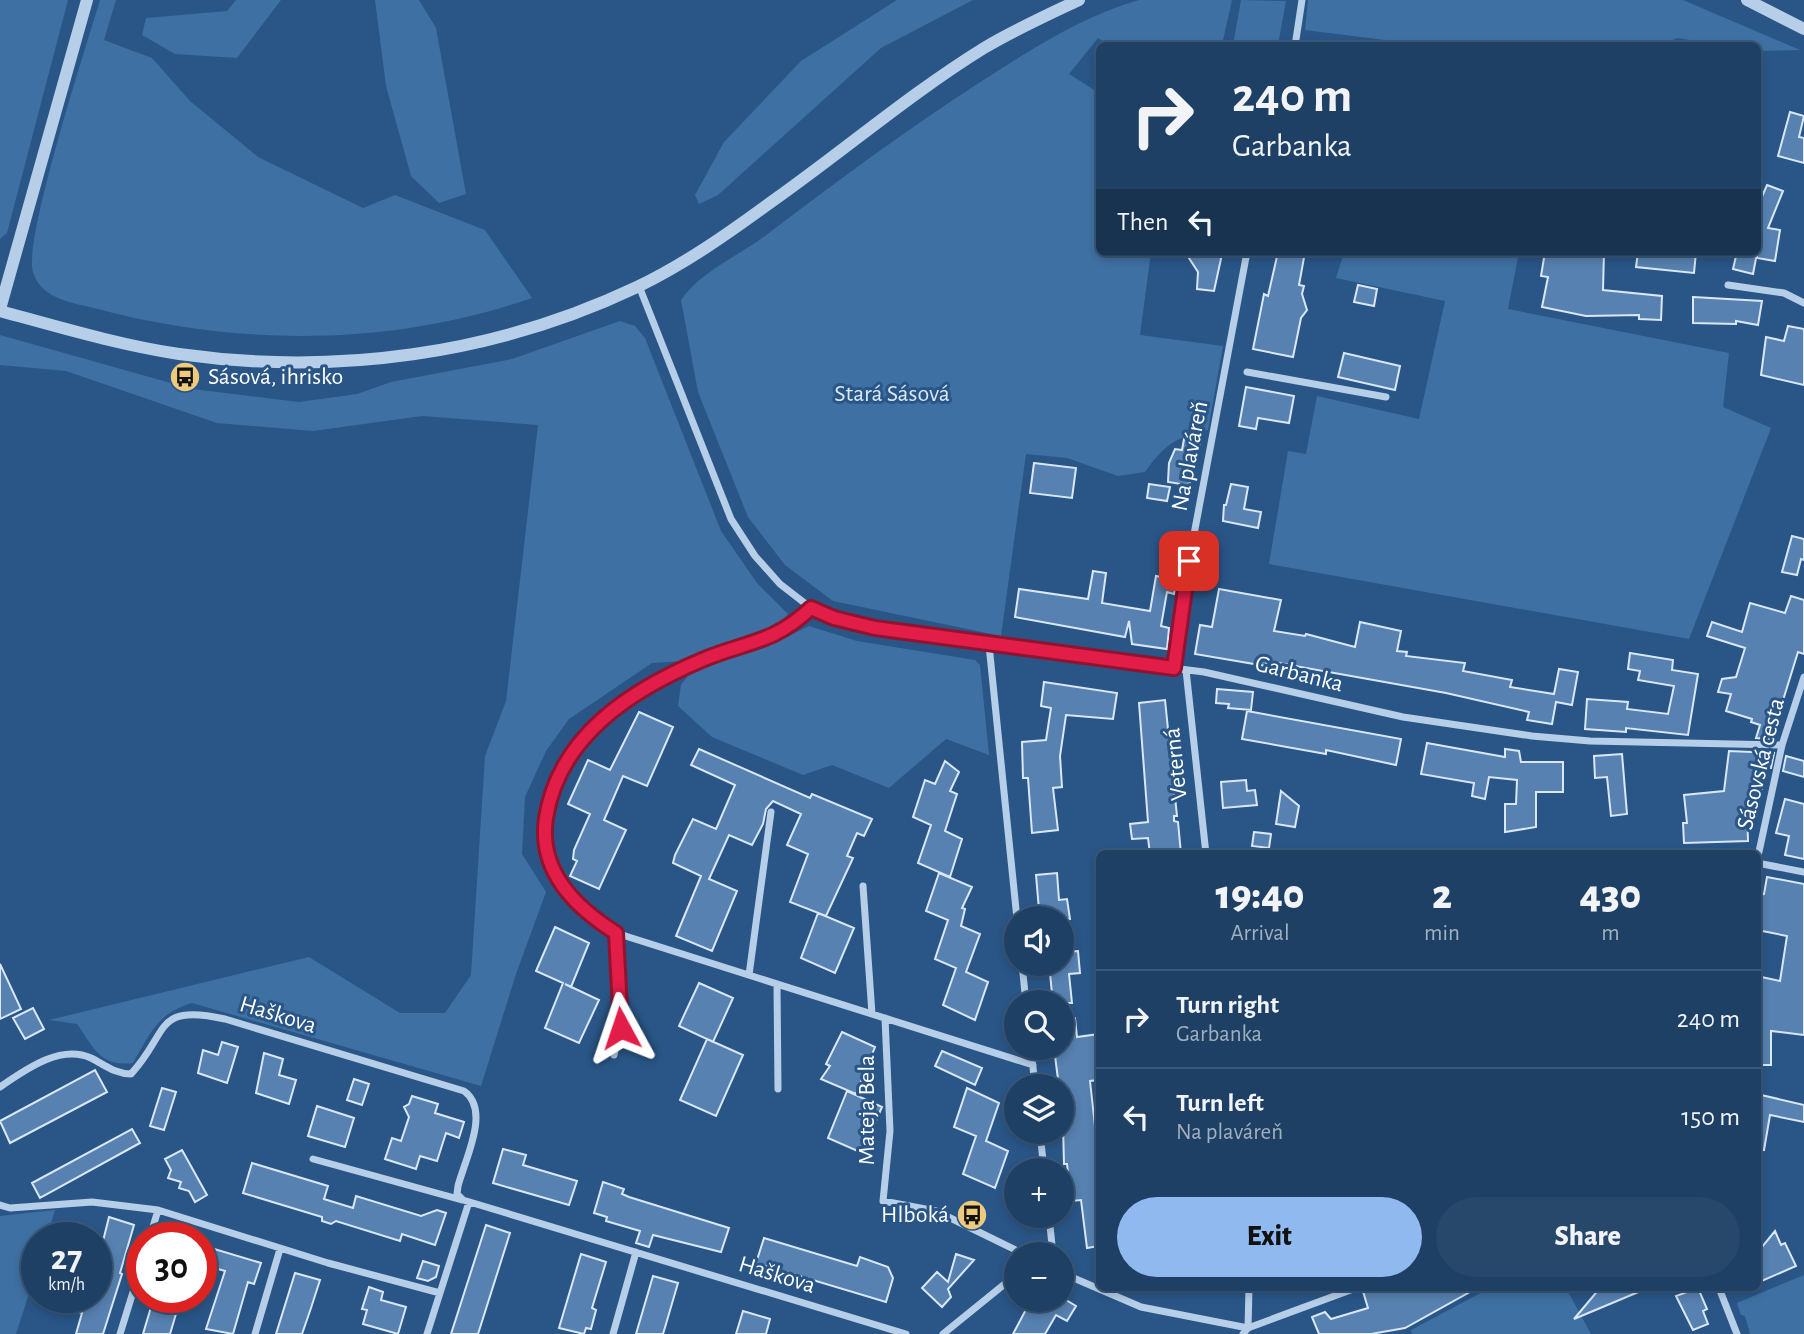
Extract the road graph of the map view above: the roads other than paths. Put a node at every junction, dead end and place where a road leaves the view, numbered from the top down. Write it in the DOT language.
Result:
graph roads {
  1 [pos="87,0"];
  2 [pos="1079,0"];
  3 [pos="1302,0"];
  4 [pos="1747,0"];
  5 [pos="1804,29"];
  6 [pos="1296,42"];
  7 [pos="1246,256"];
  8 [pos="1728,285"];
  9 [pos="639,286"];
  10 [pos="1804,303"];
  11 [pos="0,310"];
  12 [pos="1247,372"];
  13 [pos="1387,397"];
  14 [pos="811,608"];
  15 [pos="989,645"];
  16 [pos="1174,668"];
  17 [pos="1185,670"];
  18 [pos="1804,677"];
  19 [pos="1782,745"];
  20 [pos="771,812"];
  21 [pos="1206,850"];
  22 [pos="1760,850"];
  23 [pos="1761,863"];
  24 [pos="1804,872"];
  25 [pos="863,886"];
  26 [pos="1016,906"];
  27 [pos="616,933"];
  28 [pos="749,975"];
  29 [pos="777,984"];
  30 [pos="872,1014"];
  31 [pos="885,1018"];
  32 [pos="614,1055"];
  33 [pos="1032,1060"];
  34 [pos="1033,1065"];
  35 [pos="1034,1074"];
  36 [pos="0,1087"];
  37 [pos="778,1089"];
  38 [pos="313,1158"];
  39 [pos="466,1201"];
  40 [pos="0,1205"];
  41 [pos="158,1210"];
  42 [pos="154,1222"];
  43 [pos="1004,1244"];
  44 [pos="280,1249"];
  45 [pos="636,1252"];
  46 [pos="1074,1278"];
  47 [pos="1004,1285"];
  48 [pos="1096,1288"];
  49 [pos="1104,1291"];
  50 [pos="1250,1291"];
  51 [pos="1348,1291"];
  52 [pos="1719,1291"];
  53 [pos="440,1293"];
  54 [pos="127,1313"];
  55 [pos="1246,1331"];
  56 [pos="120,1334"];
  57 [pos="256,1334"];
  58 [pos="427,1334"];
  59 [pos="613,1334"];
  60 [pos="906,1334"];
  61 [pos="943,1334"];
  62 [pos="1737,1334"];
  1 -- 11 [label="street"];
  2 -- 9 [label="street"];
  3 -- 6 [label="street"];
  4 -- 5 [label="street"];
  7 -- 16 [label="street, Na plaváreň"];
  8 -- 10 [label="street"];
  9 -- 11 [label="street"];
  9 -- 14 [label="street, Garbanka"];
  12 -- 13 [label="street"];
  14 -- 15 [label="street, Garbanka"];
  14 -- 27 [label="street, Mateja Bela"];
  15 -- 16 [label="street, Garbanka"];
  15 -- 26 [label="street"];
  16 -- 17 [label="street, Garbanka"];
  17 -- 19 [label="street, Garbanka"];
  17 -- 21 [label="street, Veterná"];
  18 -- 19 [label="street, Sásovská cesta"];
  19 -- 22 [label="street, Sásovská cesta"];
  20 -- 28 [label="street"];
  23 -- 24 [label="street"];
  25 -- 30 [label="street"];
  27 -- 28 [label="street, Mateja Bela"];
  27 -- 32 [label="street"];
  28 -- 29 [label="street, Mateja Bela"];
  29 -- 30 [label="street, Mateja Bela"];
  29 -- 37 [label="street"];
  30 -- 31 [label="street, Mateja Bela"];
  31 -- 34 [label="street, Mateja Bela"];
  31 -- 43 [label="street, Mateja Bela"];
  33 -- 34 [label="street"];
  34 -- 35 [label="street"];
  36 -- 39 [label="street, Haškova"];
  38 -- 39 [label="street, Haškova"];
  39 -- 45 [label="street, Haškova"];
  39 -- 53 [label="street, Haškova"];
  40 -- 41 [label="street"];
  41 -- 42 [label="street"];
  41 -- 44 [label="street"];
  44 -- 53 [label="street"];
  44 -- 57 [label="street"];
  45 -- 59 [label="street"];
  45 -- 60 [label="street, Haškova"];
  46 -- 48 [label="street"];
  47 -- 61 [label="street"];
  49 -- 55 [label="street"];
  50 -- 55 [label="street"];
  51 -- 55 [label="street"];
  52 -- 62 [label="street"];
  53 -- 58 [label="street, Haškova"];
  54 -- 56 [label="street"];
}
